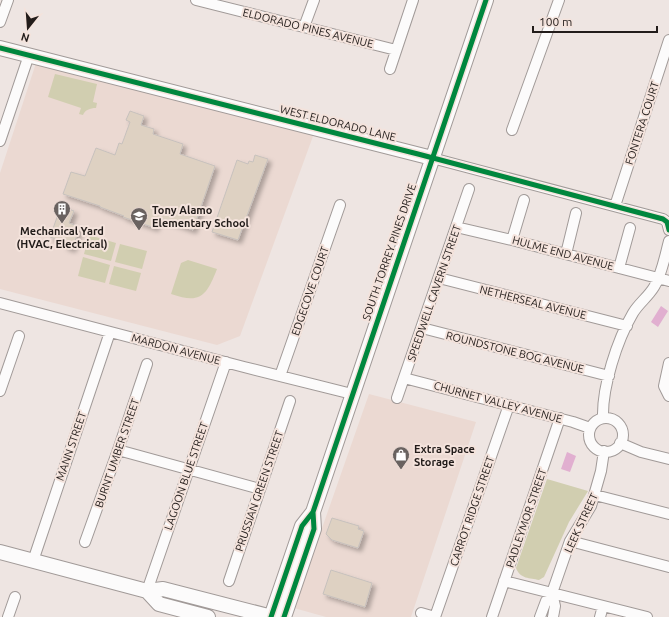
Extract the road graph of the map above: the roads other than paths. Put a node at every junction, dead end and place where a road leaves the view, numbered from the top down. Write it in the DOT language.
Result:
graph roads {
  1 [pos="8,0"];
  2 [pos="196,0"];
  3 [pos="314,0"];
  4 [pos="413,0"];
  5 [pos="486,0"];
  6 [pos="559,0"];
  7 [pos="210,2"];
  8 [pos="0,22"];
  9 [pos="304,27"];
  10 [pos="669,40"];
  11 [pos="0,48"];
  12 [pos="396,50"];
  13 [pos="29,55"];
  14 [pos="390,70"];
  15 [pos="512,130"];
  16 [pos="0,141"];
  17 [pos="432,158"];
  18 [pos="469,189"];
  19 [pos="524,200"];
  20 [pos="340,205"];
  21 [pos="615,206"];
  22 [pos="576,213"];
  23 [pos="456,227"];
  24 [pos="668,227"];
  25 [pos="630,228"];
  26 [pos="512,240"];
  27 [pos="669,241"];
  28 [pos="566,254"];
  29 [pos="619,268"];
  30 [pos="439,278"];
  31 [pos="658,278"];
  32 [pos="669,280"];
  33 [pos="0,303"];
  34 [pos="627,326"];
  35 [pos="422,328"];
  36 [pos="110,332"];
  37 [pos="19,336"];
  38 [pos="226,362"];
  39 [pos="669,363"];
  40 [pos="147,364"];
  41 [pos="280,376"];
  42 [pos="609,376"];
  43 [pos="404,378"];
  44 [pos="0,391"];
  45 [pos="352,394"];
  46 [pos="668,394"];
  47 [pos="398,398"];
  48 [pos="290,401"];
  49 [pos="509,405"];
  50 [pos="560,418"];
  51 [pos="603,418"];
  52 [pos="590,428"];
  53 [pos="620,443"];
  54 [pos="118,450"];
  55 [pos="604,451"];
  56 [pos="669,459"];
  57 [pos="189,470"];
  58 [pos="260,488"];
  59 [pos="594,495"];
  60 [pos="313,512"];
  61 [pos="669,514"];
  62 [pos="570,541"];
  63 [pos="85,542"];
  64 [pos="0,552"];
  65 [pos="33,560"];
  66 [pos="669,567"];
  67 [pos="229,581"];
  68 [pos="504,581"];
  69 [pos="147,591"];
  70 [pos="552,593"];
  71 [pos="14,597"];
  72 [pos="603,606"];
  73 [pos="421,613"];
  74 [pos="8,617"];
  75 [pos="208,617"];
  76 [pos="271,617"];
  77 [pos="284,617"];
  78 [pos="435,617"];
  79 [pos="492,617"];
  80 [pos="540,617"];
  81 [pos="553,617"];
  82 [pos="600,617"];
  83 [pos="647,617"];
  1 -- 8 [label="street"];
  2 -- 7 [label="street, ELDORADO PINES AVENUE"];
  3 -- 9 [label="street"];
  4 -- 12 [label="street"];
  5 -- 17 [label="street, SOUTH TORREY PINES DRIVE"];
  6 -- 15 [label="street"];
  7 -- 9 [label="street, ELDORADO PINES AVENUE"];
  9 -- 12 [label="street, ELDORADO PINES AVENUE"];
  10 -- 21 [label="street, FONTERA COURT"];
  11 -- 13 [label="street, WEST ELDORADO LANE"];
  12 -- 14 [label="street"];
  13 -- 16 [label="street"];
  13 -- 17 [label="street, WEST ELDORADO LANE"];
  17 -- 21 [label="street, WEST ELDORADO LANE"];
  17 -- 45 [label="street, SOUTH TORREY PINES DRIVE"];
  18 -- 23 [label="street, SPEEDWELL CAVERN STREET"];
  19 -- 26 [label="street"];
  20 -- 41 [label="street, EDGECOVE COURT"];
  21 -- 24 [label="street, WEST ELDORADO LANE"];
  22 -- 28 [label="street"];
  23 -- 26 [label="street, HULME END AVENUE"];
  23 -- 30 [label="street, SPEEDWELL CAVERN STREET"];
  25 -- 29 [label="street"];
  26 -- 28 [label="street, HULME END AVENUE"];
  27 -- 31 [label="street"];
  28 -- 29 [label="street, HULME END AVENUE"];
  29 -- 31 [label="street, HULME END AVENUE"];
  30 -- 34 [label="street, NETHERSEAL AVENUE"];
  30 -- 35 [label="street, SPEEDWELL CAVERN STREET"];
  31 -- 32 [label="street, HULME END AVENUE"];
  31 -- 34 [label="street"];
  33 -- 36 [label="street, MARDON AVENUE"];
  34 -- 42 [label="street"];
  35 -- 42 [label="street, ROUNDSTONE BOG AVENUE"];
  35 -- 43 [label="street, SPEEDWELL CAVERN STREET"];
  36 -- 38 [label="street, MARDON AVENUE"];
  36 -- 65 [label="street, MANN STREET"];
  37 -- 44 [label="street"];
  38 -- 41 [label="street, MARDON AVENUE"];
  38 -- 57 [label="street, LAGOON BLUE STREET"];
  39 -- 46 [label="street"];
  40 -- 54 [label="street, BURNT UMBER STREET"];
  41 -- 45 [label="street, MARDON AVENUE"];
  42 -- 51 [label="street"];
  43 -- 47 [label="street, SPEEDWELL CAVERN STREET"];
  43 -- 49 [label="street, CHURNET VALLEY AVENUE"];
  45 -- 60 [label="street, SOUTH TORREY PINES DRIVE"];
  48 -- 58 [label="street, PRUSSIAN GREEN STREET"];
  49 -- 50 [label="street, CHURNET VALLEY AVENUE"];
  49 -- 78 [label="street, CARROT RIDGE STREET"];
  50 -- 52 [label="street, CHURNET VALLEY AVENUE"];
  50 -- 68 [label="street, PADLEYMOR STREET"];
  51 -- 52 [label="street"];
  51 -- 53 [label="street"];
  52 -- 55 [label="street"];
  53 -- 55 [label="street"];
  53 -- 56 [label="street"];
  54 -- 57 [label="street"];
  54 -- 63 [label="street, BURNT UMBER STREET"];
  55 -- 59 [label="street, LEEK STREET"];
  57 -- 58 [label="street"];
  57 -- 69 [label="street, LAGOON BLUE STREET"];
  58 -- 67 [label="street, PRUSSIAN GREEN STREET"];
  59 -- 61 [label="street"];
  59 -- 62 [label="street, LEEK STREET"];
  60 -- 76 [label="street, SOUTH TORREY PINES DRIVE"];
  60 -- 77 [label="street, SOUTH TORREY PINES DRIVE"];
  62 -- 66 [label="street"];
  62 -- 70 [label="street, LEEK STREET"];
  64 -- 65 [label="street"];
  65 -- 69 [label="street"];
  68 -- 70 [label="street"];
  68 -- 79 [label="street, PADLEYMOR STREET"];
  69 -- 75 [label="street"];
  69 -- 76 [label="street"];
  70 -- 72 [label="street"];
  70 -- 80 [label="street, LEEK STREET"];
  70 -- 81 [label="street, LEEK STREET"];
  71 -- 74 [label="street"];
  72 -- 82 [label="street"];
  72 -- 83 [label="street"];
  73 -- 78 [label="street"];
}
